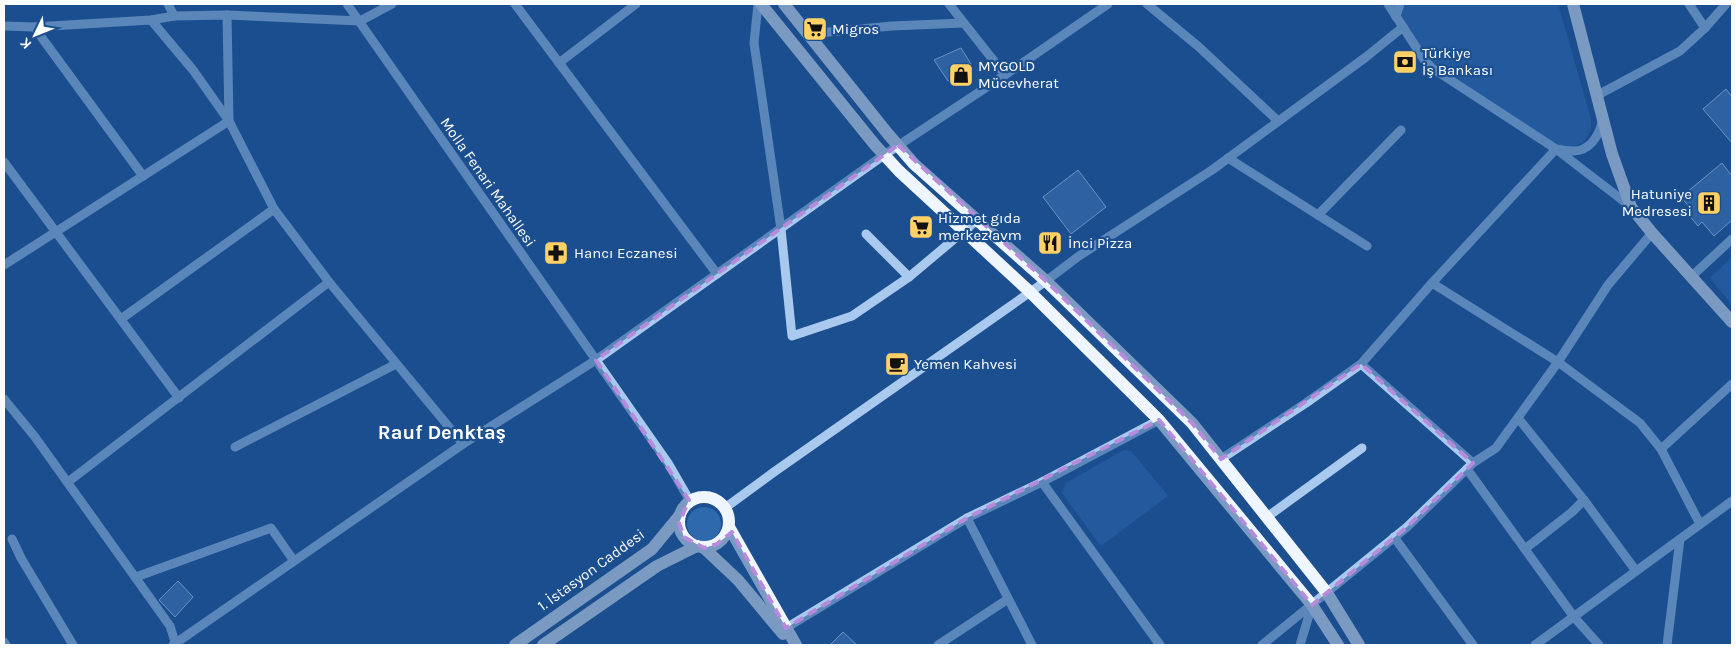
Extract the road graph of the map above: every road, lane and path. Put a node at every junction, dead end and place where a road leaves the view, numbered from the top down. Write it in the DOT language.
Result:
graph roads {
  1 [pos="168,4"];
  2 [pos="347,4"];
  3 [pos="392,4"];
  4 [pos="515,4"];
  5 [pos="636,4"];
  6 [pos="759,4"];
  7 [pos="784,4"];
  8 [pos="948,4"];
  9 [pos="1108,4"];
  10 [pos="1147,4"];
  11 [pos="1388,4"];
  12 [pos="1400,4"];
  13 [pos="1573,4"];
  14 [pos="1689,4"];
  15 [pos="1726,4"];
  16 [pos="227,14"];
  17 [pos="174,16"];
  18 [pos="1396,17"];
  19 [pos="151,20"];
  20 [pos="360,21"];
  21 [pos="964,23"];
  22 [pos="4,26"];
  23 [pos="34,27"];
  24 [pos="1403,28"];
  25 [pos="1705,28"];
  26 [pos="808,34"];
  27 [pos="559,63"];
  28 [pos="1005,75"];
  29 [pos="1596,96"];
  30 [pos="1603,120"];
  31 [pos="229,121"];
  32 [pos="1278,121"];
  33 [pos="1401,130"];
  34 [pos="898,146"];
  35 [pos="1556,149"];
  36 [pos="884,154"];
  37 [pos="1228,158"];
  38 [pos="4,162"];
  39 [pos="143,176"];
  40 [pos="1631,207"];
  41 [pos="274,209"];
  42 [pos="1318,215"];
  43 [pos="977,220"];
  44 [pos="781,229"];
  45 [pos="56,230"];
  46 [pos="964,231"];
  47 [pos="1652,233"];
  48 [pos="866,234"];
  49 [pos="1732,239"];
  50 [pos="1367,246"];
  51 [pos="4,265"];
  52 [pos="717,274"];
  53 [pos="1692,276"];
  54 [pos="910,277"];
  55 [pos="1046,281"];
  56 [pos="329,282"];
  57 [pos="1432,283"];
  58 [pos="1030,292"];
  59 [pos="121,319"];
  60 [pos="1732,322"];
  61 [pos="596,360"];
  62 [pos="1558,362"];
  63 [pos="396,364"];
  64 [pos="1361,364"];
  65 [pos="1732,384"];
  66 [pos="178,398"];
  67 [pos="4,399"];
  68 [pos="1518,418"];
  69 [pos="1159,420"];
  70 [pos="463,444"];
  71 [pos="235,447"];
  72 [pos="1362,448"];
  73 [pos="1661,450"];
  74 [pos="1221,459"];
  75 [pos="1470,466"];
  76 [pos="68,482"];
  77 [pos="1042,482"];
  78 [pos="1584,500"];
  79 [pos="690,501"];
  80 [pos="1732,501"];
  81 [pos="726,508"];
  82 [pos="680,515"];
  83 [pos="1267,517"];
  84 [pos="967,518"];
  85 [pos="1700,524"];
  86 [pos="729,528"];
  87 [pos="1394,538"];
  88 [pos="12,539"];
  89 [pos="1680,539"];
  90 [pos="700,547"];
  91 [pos="1524,549"];
  92 [pos="294,561"];
  93 [pos="1636,571"];
  94 [pos="136,577"];
  95 [pos="1327,593"];
  96 [pos="1008,600"];
  97 [pos="1312,605"];
  98 [pos="1574,617"];
  99 [pos="786,628"];
  100 [pos="73,645"];
  101 [pos="175,645"];
  102 [pos="514,645"];
  103 [pos="543,645"];
  104 [pos="794,645"];
  105 [pos="938,645"];
  106 [pos="1032,645"];
  107 [pos="1160,645"];
  108 [pos="1262,645"];
  109 [pos="1300,645"];
  110 [pos="1338,645"];
  111 [pos="1359,645"];
  112 [pos="1473,645"];
  113 [pos="1535,645"];
  114 [pos="1599,645"];
  115 [pos="1667,645"];
  1 -- 17 [label="street"];
  2 -- 20 [label="street, Molla Fenari Mahallesi"];
  3 -- 20 [label="street"];
  4 -- 27 [label="street"];
  5 -- 27 [label="street"];
  6 -- 36 [label="main road"];
  6 -- 44 [label="street"];
  7 -- 26 [label="main road"];
  8 -- 21 [label="street"];
  9 -- 28 [label="street"];
  10 -- 32 [label="street"];
  11 -- 18 [label="street"];
  12 -- 18 [label="street"];
  13 -- 29 [label="main road"];
  14 -- 25 [label="street"];
  15 -- 25 [label="street"];
  16 -- 17 [label="street"];
  16 -- 20 [label="street"];
  16 -- 31 [label="street"];
  17 -- 19 [label="street"];
  18 -- 24 [label="street"];
  19 -- 23 [label="street"];
  19 -- 31 [label="street"];
  20 -- 61 [label="street, Molla Fenari Mahallesi"];
  21 -- 26 [label="street"];
  21 -- 28 [label="street"];
  22 -- 23 [label="street"];
  23 -- 39 [label="street"];
  24 -- 32 [label="street"];
  24 -- 35 [label="street"];
  25 -- 29 [label="street"];
  26 -- 34 [label="main road"];
  27 -- 52 [label="street"];
  28 -- 34 [label="street"];
  29 -- 30 [label="main road"];
  30 -- 35 [label="street"];
  30 -- 40 [label="main road"];
  31 -- 39 [label="street"];
  31 -- 41 [label="street"];
  32 -- 37 [label="street"];
  33 -- 42 [label="street"];
  34 -- 36 [label="street"];
  34 -- 43 [label="main road"];
  35 -- 40 [label="street"];
  35 -- 57 [label="street"];
  36 -- 44 [label="street"];
  36 -- 46 [label="main road"];
  37 -- 42 [label="street"];
  37 -- 55 [label="street"];
  38 -- 45 [label="street"];
  39 -- 45 [label="street"];
  40 -- 47 [label="main road"];
  41 -- 56 [label="street"];
  41 -- 59 [label="street"];
  42 -- 50 [label="street"];
  43 -- 46 [label="street"];
  43 -- 55 [label="main road"];
  44 -- 52 [label="street"];
  44 -- 54 [label="street"];
  45 -- 51 [label="street"];
  45 -- 59 [label="street"];
  46 -- 54 [label="street"];
  46 -- 58 [label="main road"];
  47 -- 53 [label="main road"];
  47 -- 62 [label="street"];
  48 -- 54 [label="street"];
  49 -- 53 [label="street"];
  52 -- 61 [label="street"];
  53 -- 60 [label="main road"];
  55 -- 58 [label="street"];
  55 -- 74 [label="main road"];
  56 -- 63 [label="street"];
  56 -- 66 [label="street"];
  57 -- 62 [label="street"];
  57 -- 64 [label="street"];
  58 -- 69 [label="main road"];
  58 -- 81 [label="street"];
  59 -- 66 [label="street"];
  61 -- 70 [label="street"];
  61 -- 79 [label="street, Molla Fenari Mahallesi"];
  62 -- 68 [label="street"];
  62 -- 73 [label="street"];
  63 -- 70 [label="street"];
  63 -- 71 [label="street"];
  64 -- 74 [label="street"];
  64 -- 75 [label="street"];
  65 -- 73 [label="street"];
  66 -- 76 [label="street"];
  67 -- 76 [label="street"];
  68 -- 75 [label="street"];
  68 -- 78 [label="street"];
  69 -- 77 [label="street"];
  69 -- 97 [label="main road"];
  70 -- 92 [label="street"];
  72 -- 83 [label="street"];
  73 -- 85 [label="street"];
  74 -- 83 [label="main road"];
  75 -- 87 [label="street"];
  75 -- 91 [label="street"];
  76 -- 94 [label="street"];
  77 -- 84 [label="street"];
  77 -- 107 [label="street"];
  78 -- 91 [label="street"];
  78 -- 93 [label="street"];
  79 -- 81 [label="main road"];
  79 -- 82 [label="main road"];
  80 -- 85 [label="street"];
  81 -- 86 [label="main road"];
  82 -- 90 [label="main road"];
  82 -- 102 [label="main road, 1. İstasyon Caddesi"];
  83 -- 95 [label="main road"];
  84 -- 96 [label="street"];
  84 -- 99 [label="street"];
  85 -- 89 [label="street"];
  86 -- 90 [label="main road"];
  86 -- 99 [label="main road"];
  87 -- 95 [label="street"];
  87 -- 112 [label="street"];
  88 -- 100 [label="street"];
  89 -- 93 [label="street"];
  89 -- 115 [label="street"];
  90 -- 103 [label="main road"];
  90 -- 104 [label="main road"];
  91 -- 98 [label="street"];
  92 -- 94 [label="street"];
  92 -- 101 [label="street"];
  93 -- 98 [label="street"];
  94 -- 101 [label="street"];
  95 -- 97 [label="street"];
  95 -- 111 [label="main road"];
  96 -- 105 [label="street"];
  96 -- 106 [label="street"];
  97 -- 108 [label="street"];
  97 -- 109 [label="street"];
  97 -- 110 [label="main road"];
  98 -- 113 [label="street"];
  98 -- 114 [label="street"];
  99 -- 104 [label="main road"];
}
